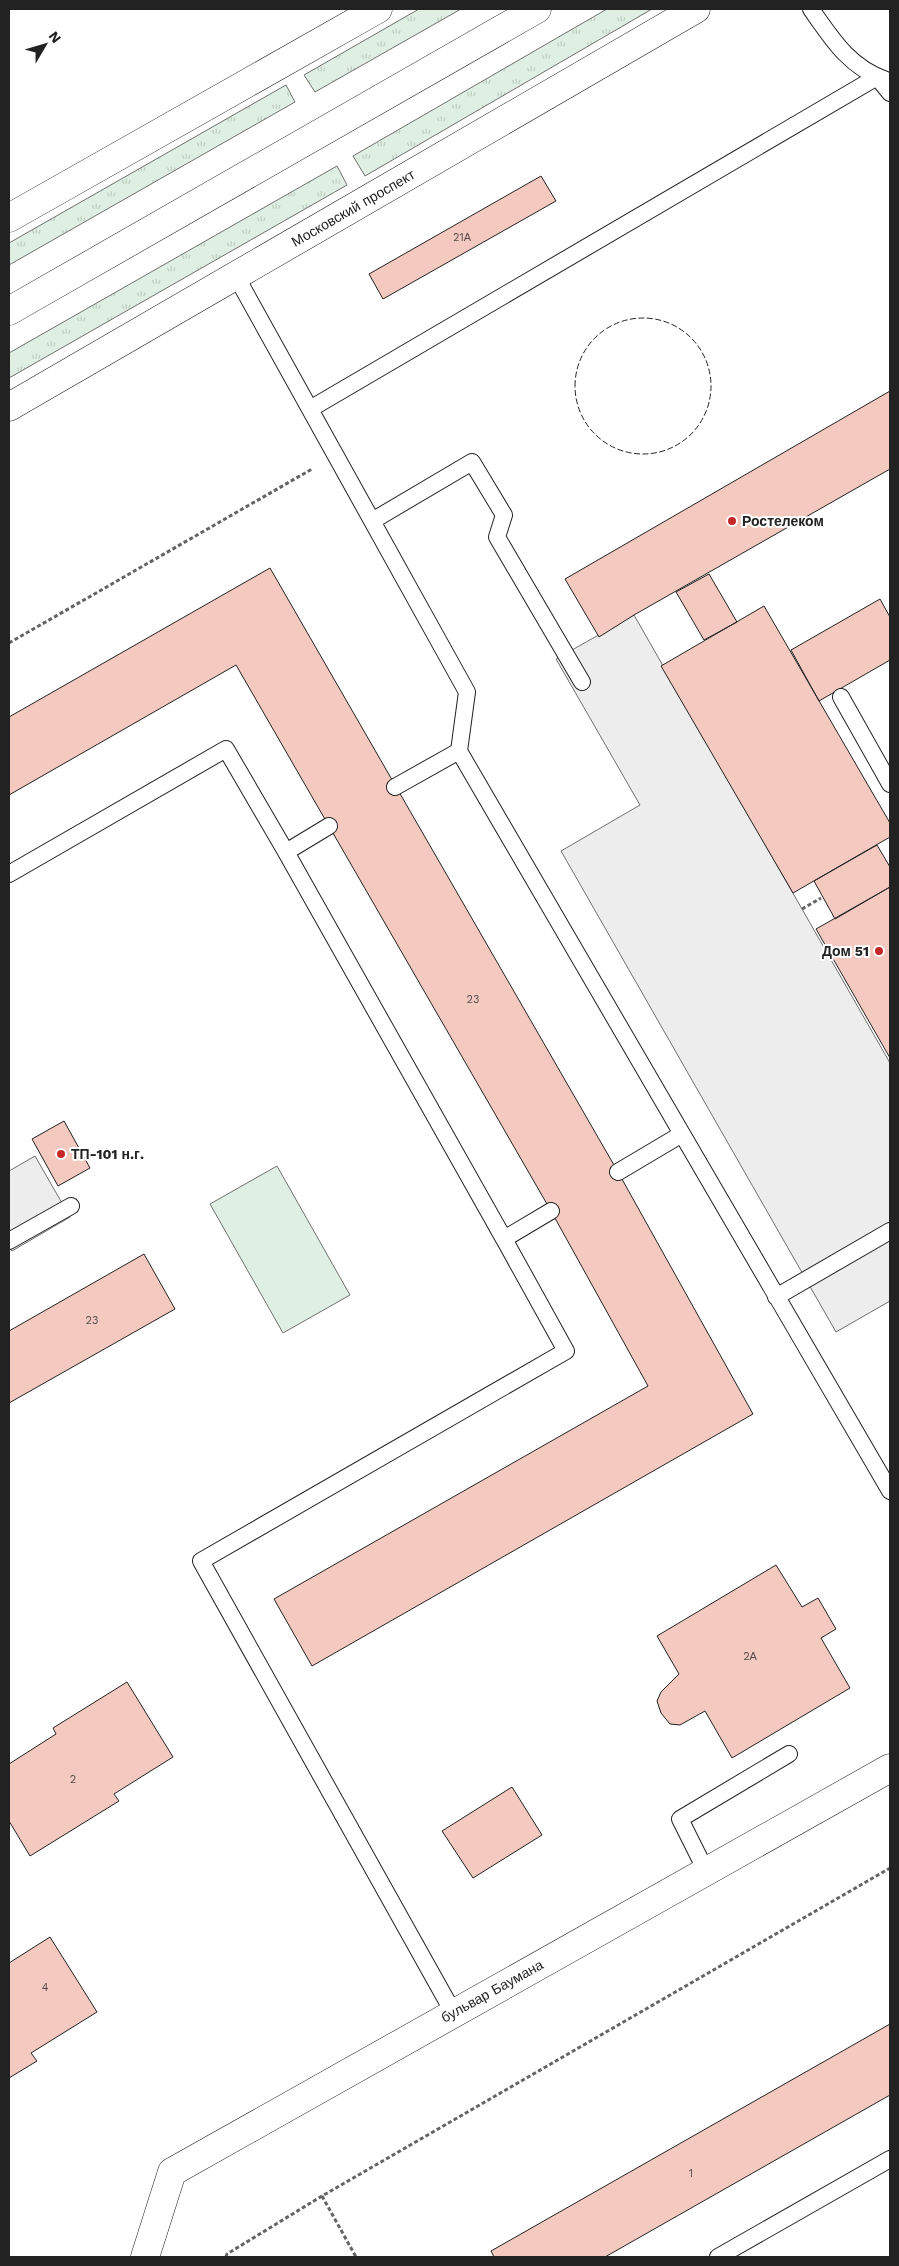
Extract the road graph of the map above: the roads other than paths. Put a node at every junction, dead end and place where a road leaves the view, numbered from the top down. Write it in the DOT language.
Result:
graph roads {
  1 [pos="378,9"];
  2 [pos="537,9"];
  3 [pos="696,9"];
  4 [pos="811,9"];
  5 [pos="884,80"];
  6 [pos="890,93"];
  7 [pos="9,218"];
  8 [pos="236,276"];
  9 [pos="9,311"];
  10 [pos="9,407"];
  11 [pos="310,409"];
  12 [pos="372,521"];
  13 [pos="582,682"];
  14 [pos="841,698"];
  15 [pos="459,751"];
  16 [pos="890,784"];
  17 [pos="396,788"];
  18 [pos="329,826"];
  19 [pos="286,852"];
  20 [pos="9,874"];
  21 [pos="682,1134"];
  22 [pos="618,1172"];
  23 [pos="70,1206"];
  24 [pos="551,1211"];
  25 [pos="890,1230"];
  26 [pos="504,1239"];
  27 [pos="9,1241"];
  28 [pos="776,1297"];
  29 [pos="890,1491"];
  30 [pos="789,1754"];
  31 [pos="890,1768"];
  32 [pos="706,1871"];
  33 [pos="454,2012"];
  34 [pos="890,2159"];
  35 [pos="144,2257"];
  36 [pos="718,2257"];
  1 -- 7 [label="main road"];
  2 -- 9 [label="main road"];
  3 -- 8 [label="main road, Московский проспект"];
  4 -- 5 [label="lane"];
  5 -- 6 [label="lane"];
  5 -- 11 [label="lane"];
  8 -- 10 [label="main road, Московский проспект"];
  8 -- 11 [label="lane"];
  11 -- 12 [label="lane"];
  12 -- 13 [label="lane"];
  12 -- 15 [label="lane"];
  14 -- 16 [label="lane"];
  15 -- 17 [label="lane"];
  15 -- 21 [label="lane"];
  18 -- 19 [label="lane"];
  19 -- 20 [label="lane"];
  19 -- 26 [label="lane"];
  21 -- 22 [label="lane"];
  21 -- 28 [label="lane"];
  23 -- 27 [label="lane"];
  24 -- 26 [label="lane"];
  25 -- 28 [label="lane"];
  26 -- 33 [label="lane"];
  28 -- 29 [label="lane"];
  30 -- 32 [label="lane"];
  31 -- 32 [label="main road, бульвар Баумана"];
  32 -- 33 [label="main road, бульвар Баумана"];
  33 -- 35 [label="main road, бульвар Баумана"];
  34 -- 36 [label="lane"];
}
